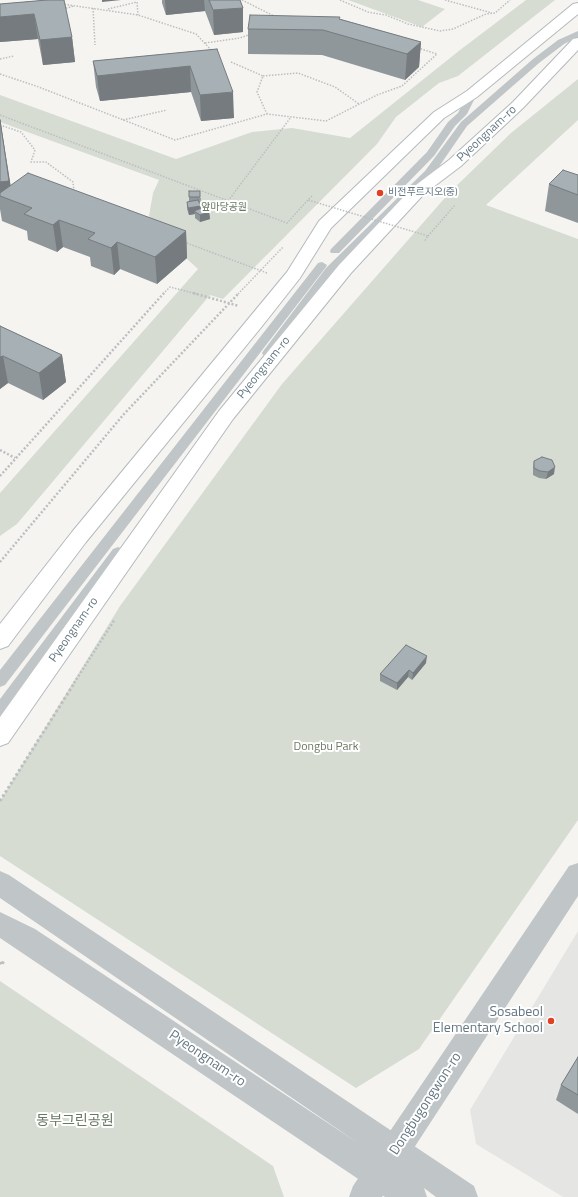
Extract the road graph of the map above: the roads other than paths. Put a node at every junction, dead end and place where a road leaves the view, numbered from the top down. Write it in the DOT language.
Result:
graph roads {
  1 [pos="578,7"];
  2 [pos="578,34"];
  3 [pos="578,42"];
  4 [pos="472,94"];
  5 [pos="422,183"];
  6 [pos="322,265"];
  7 [pos="268,306"];
  8 [pos="0,640"];
  9 [pos="0,681"];
  10 [pos="0,710"];
  11 [pos="0,736"];
  12 [pos="578,874"];
  13 [pos="0,883"];
  14 [pos="0,924"];
  15 [pos="380,1174"];
  16 [pos="412,1197"];
  17 [pos="463,1197"];
  1 -- 4 [label="main road"];
  2 -- 5 [label="lane"];
  3 -- 5 [label="main road, Pyeongnam-ro"];
  4 -- 6 [label="lane"];
  4 -- 7 [label="main road"];
  5 -- 10 [label="lane"];
  5 -- 11 [label="main road, Pyeongnam-ro"];
  6 -- 7 [label="lane"];
  6 -- 9 [label="lane"];
  7 -- 8 [label="main road"];
  12 -- 15 [label="street, Dongbugongwon-ro"];
  13 -- 15 [label="street"];
  14 -- 15 [label="street, Pyeongnam-ro"];
  15 -- 16 [label="street, Pyeongnam-ro"];
  15 -- 17 [label="street"];
}
